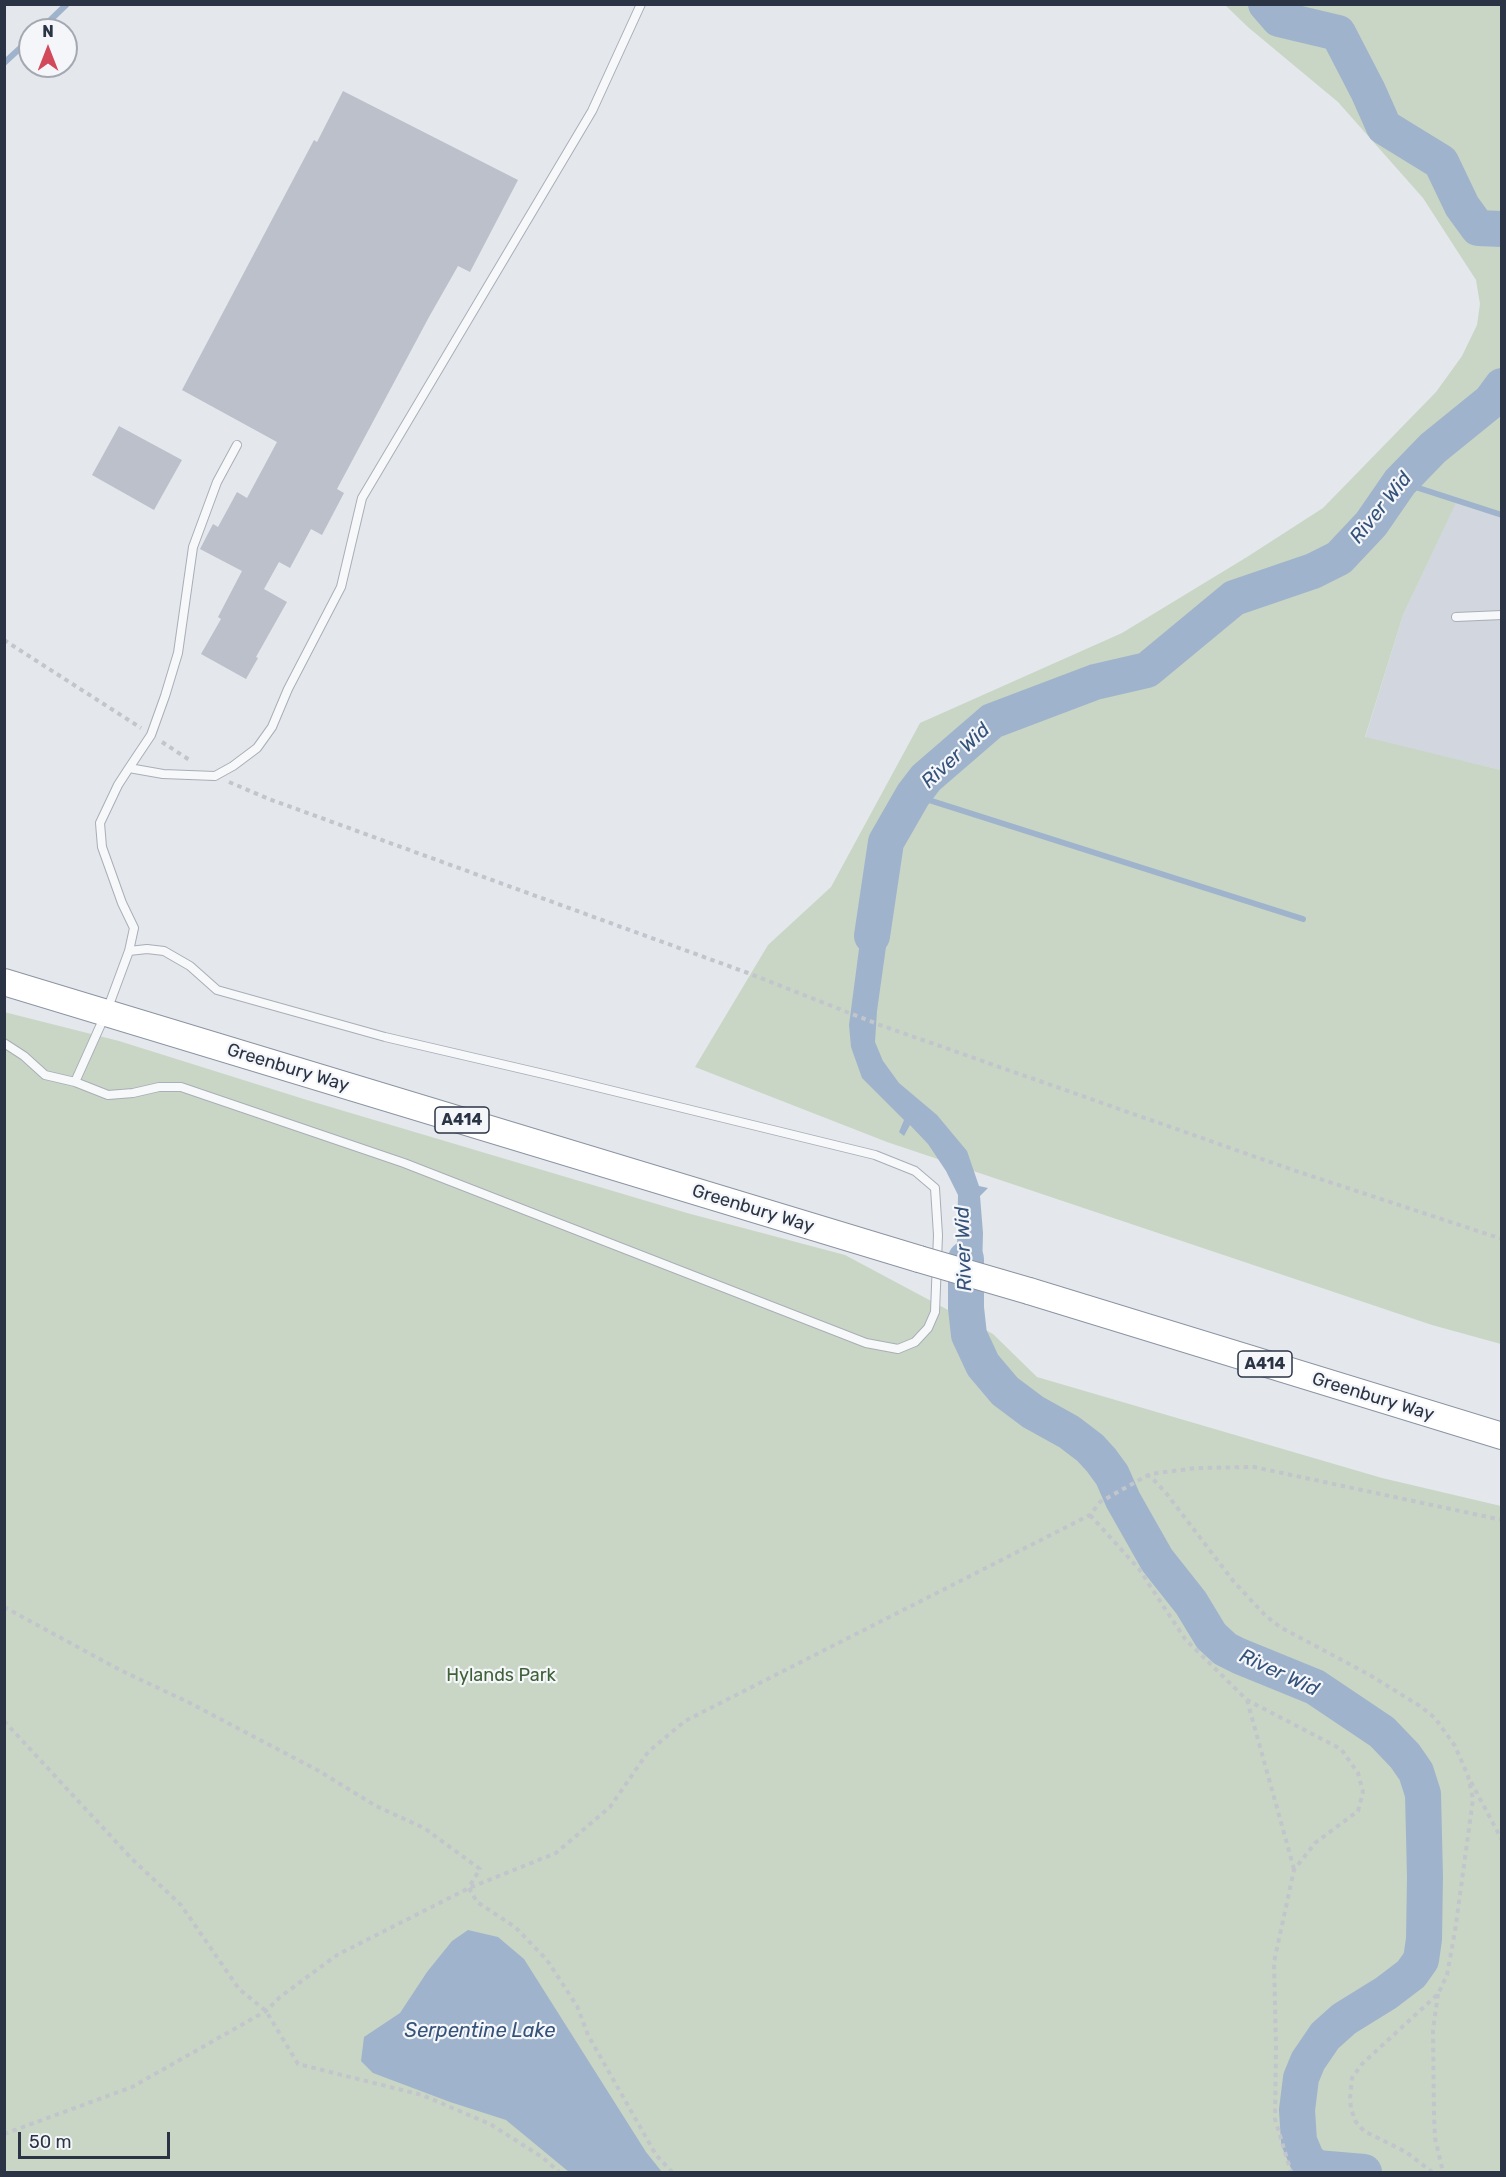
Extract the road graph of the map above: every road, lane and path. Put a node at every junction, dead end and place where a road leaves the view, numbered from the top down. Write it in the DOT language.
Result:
graph roads {
  1 [pos="641,4"];
  2 [pos="237,445"];
  3 [pos="1502,615"];
  4 [pos="1456,617"];
  5 [pos="4,640"];
  6 [pos="151,735"];
  7 [pos="129,768"];
  8 [pos="215,776"];
  9 [pos="129,951"];
  10 [pos="4,982"];
  11 [pos="106,1012"];
  12 [pos="4,1043"];
  13 [pos="75,1082"];
  14 [pos="1502,1239"];
  15 [pos="1502,1436"];
  16 [pos="1146,1475"];
  17 [pos="1090,1515"];
  18 [pos="1502,1520"];
  19 [pos="4,1607"];
  20 [pos="1246,1700"];
  21 [pos="4,1721"];
  22 [pos="1468,1776"];
  23 [pos="1502,1840"];
  24 [pos="1294,1870"];
  25 [pos="469,1887"];
  26 [pos="1438,1994"];
  27 [pos="267,2012"];
  28 [pos="4,2134"];
  29 [pos="560,2172"];
  30 [pos="672,2172"];
  31 [pos="1291,2172"];
  32 [pos="1432,2172"];
  33 [pos="1443,2172"];
  1 -- 8 [label="lane"];
  2 -- 6 [label="lane"];
  3 -- 4 [label="lane"];
  5 -- 6 [label="path"];
  6 -- 7 [label="lane"];
  6 -- 8 [label="path"];
  7 -- 8 [label="lane"];
  7 -- 9 [label="lane"];
  8 -- 14 [label="path"];
  9 -- 11 [label="lane"];
  9 -- 13 [label="lane"];
  10 -- 11 [label="highway, Greenbury Way / A414"];
  11 -- 13 [label="lane"];
  11 -- 15 [label="highway, Greenbury Way / A414, bridge"];
  12 -- 13 [label="lane"];
  16 -- 17 [label="path"];
  16 -- 18 [label="path"];
  16 -- 22 [label="path"];
  17 -- 20 [label="path"];
  17 -- 25 [label="path"];
  19 -- 25 [label="path"];
  20 -- 24 [label="path"];
  20 -- 24 [label="path"];
  21 -- 27 [label="path"];
  22 -- 23 [label="path"];
  22 -- 26 [label="path"];
  24 -- 31 [label="path"];
  25 -- 27 [label="path"];
  25 -- 30 [label="path"];
  26 -- 32 [label="path"];
  26 -- 33 [label="path"];
  27 -- 28 [label="path"];
  27 -- 29 [label="path"];
}
